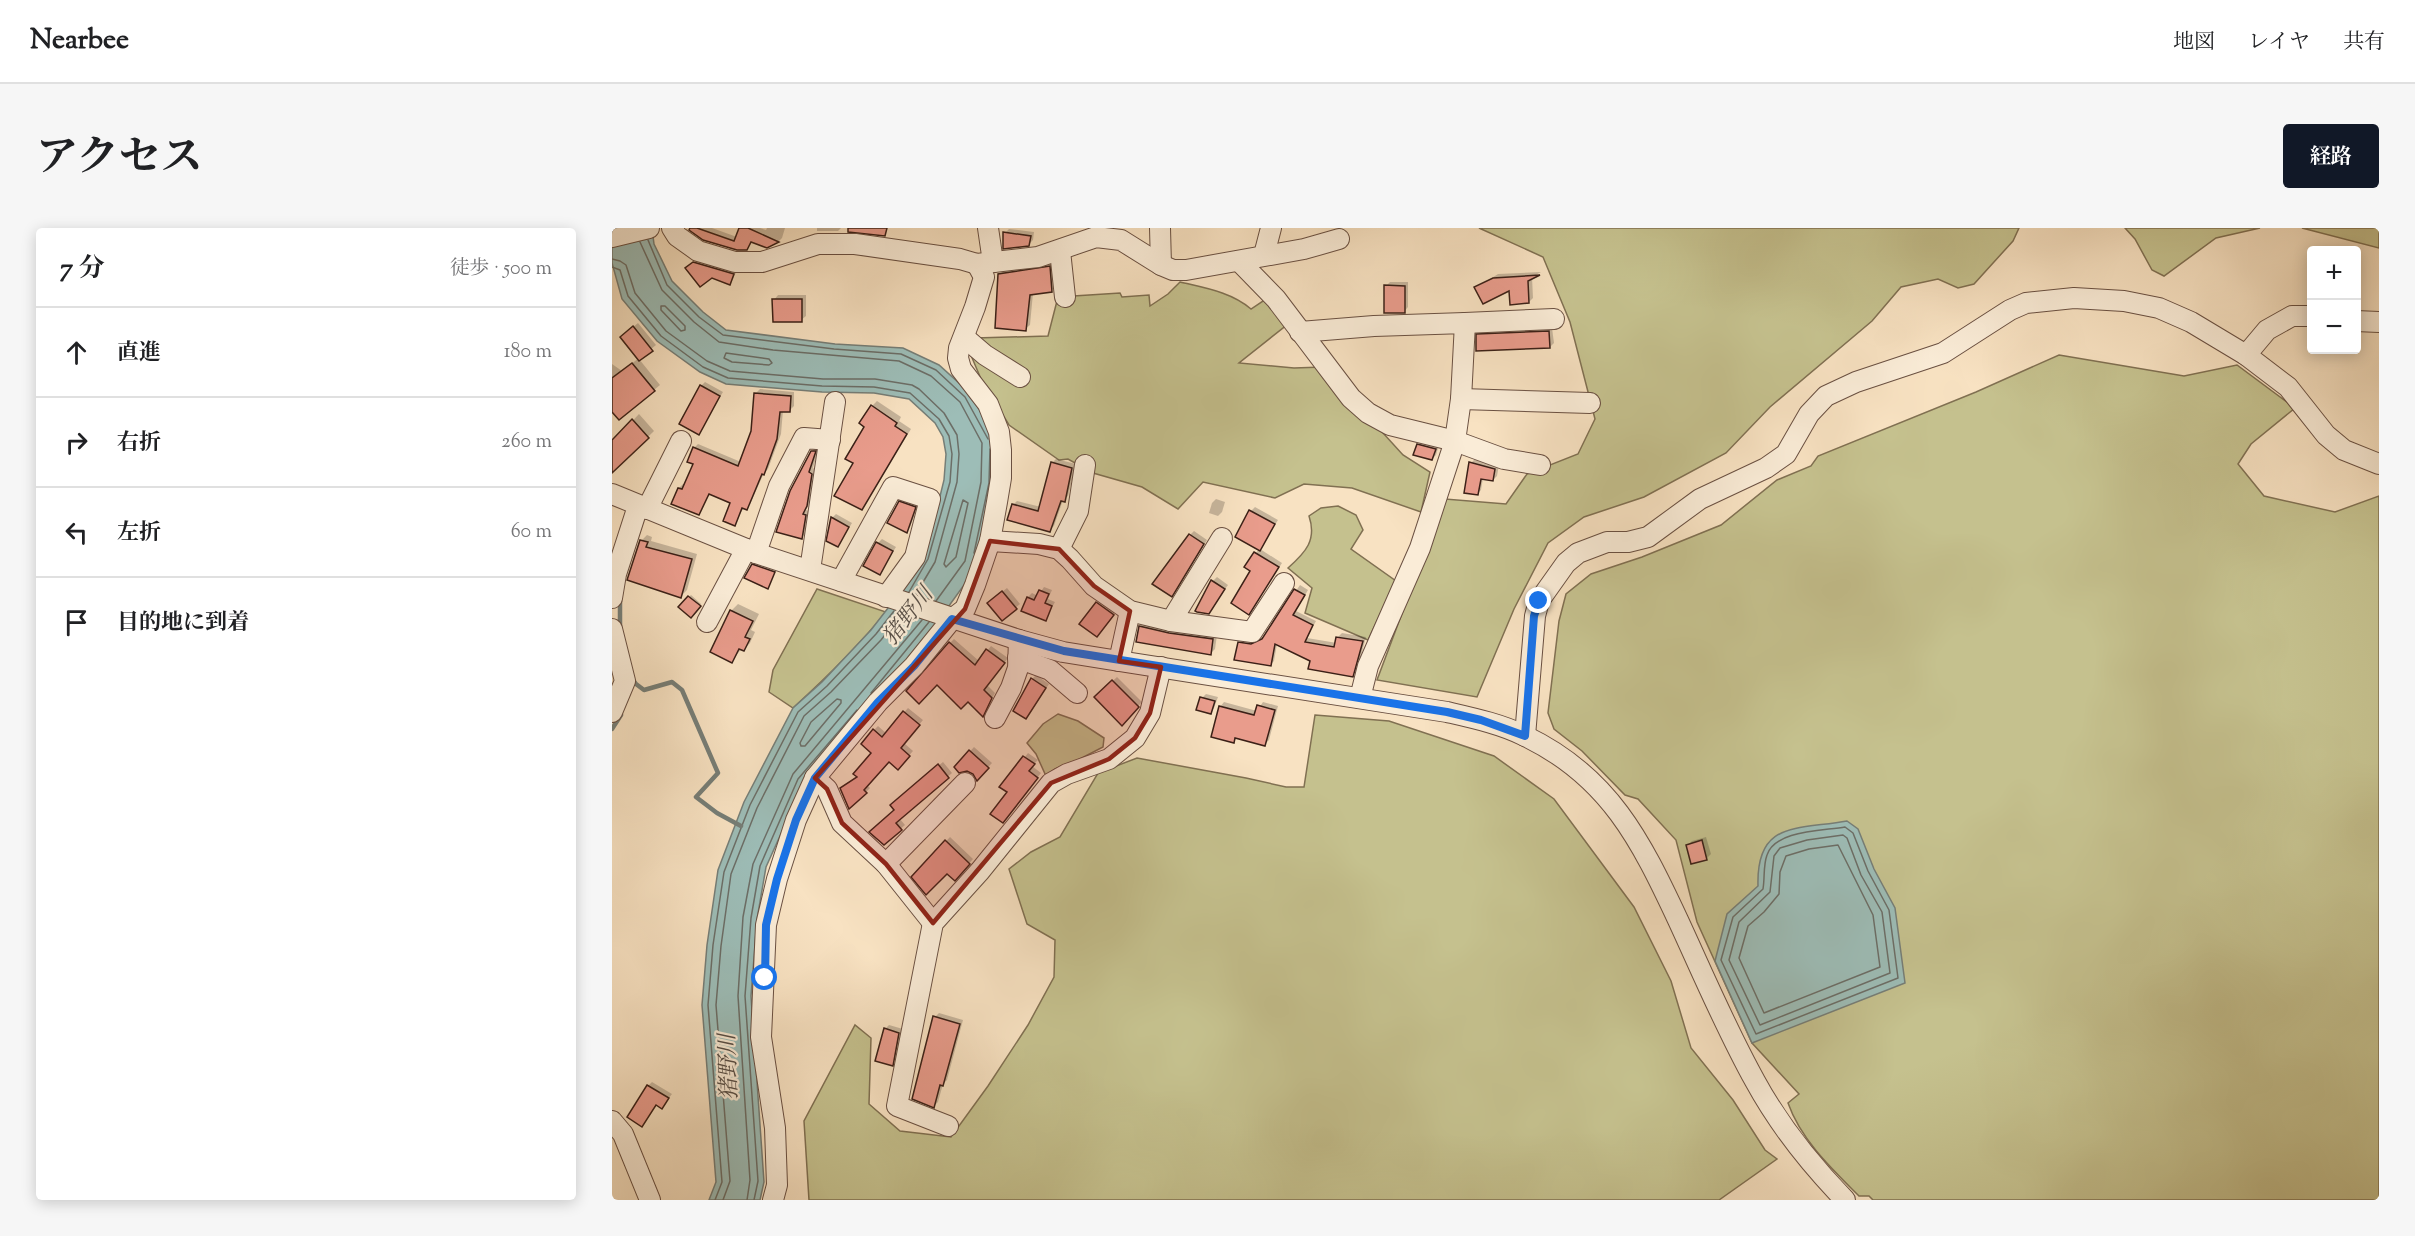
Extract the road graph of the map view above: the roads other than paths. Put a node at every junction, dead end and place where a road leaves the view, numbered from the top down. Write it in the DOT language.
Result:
graph roads {
  1 [pos="649,228"];
  2 [pos="672,228"];
  3 [pos="808,228"];
  4 [pos="988,228"];
  5 [pos="1160,228"];
  6 [pos="1271,228"];
  7 [pos="1322,228"];
  8 [pos="612,237"];
  9 [pos="1339,239"];
  10 [pos="805,248"];
  11 [pos="1304,249"];
  12 [pos="1060,250"];
  13 [pos="1264,255"];
  14 [pos="1239,261"];
  15 [pos="985,263"];
  16 [pos="1161,264"];
  17 [pos="1065,297"];
  18 [pos="2307,316"];
  19 [pos="1554,319"];
  20 [pos="2361,321"];
  21 [pos="2379,322"];
  22 [pos="1465,323"];
  23 [pos="1300,332"];
  24 [pos="964,337"];
  25 [pos="2246,355"];
  26 [pos="1020,377"];
  27 [pos="1461,399"];
  28 [pos="835,402"];
  29 [pos="1590,403"];
  30 [pos="830,440"];
  31 [pos="681,441"];
  32 [pos="1455,441"];
  33 [pos="2379,464"];
  34 [pos="1085,465"];
  35 [pos="1540,465"];
  36 [pos="612,494"];
  37 [pos="643,508"];
  38 [pos="1222,538"];
  39 [pos="990,541"];
  40 [pos="1059,549"];
  41 [pos="751,551"];
  42 [pos="810,570"];
  43 [pos="841,581"];
  44 [pos="1284,583"];
  45 [pos="612,598"];
  46 [pos="888,598"];
  47 [pos="1130,611"];
  48 [pos="952,619"];
  49 [pos="1171,621"];
  50 [pos="707,622"];
  51 [pos="612,629"];
  52 [pos="1018,649"];
  53 [pos="1119,661"];
  54 [pos="1161,667"];
  55 [pos="1077,693"];
  56 [pos="1360,698"];
  57 [pos="612,712"];
  58 [pos="994,717"];
  59 [pos="1525,736"];
  60 [pos="815,778"];
  61 [pos="965,783"];
  62 [pos="886,864"];
  63 [pos="933,922"];
  64 [pos="612,1121"];
  65 [pos="948,1126"];
  66 [pos="650,1200"];
  67 [pos="773,1200"];
  68 [pos="1845,1200"];
  1 -- 8 [label="street"];
  2 -- 10 [label="street"];
  3 -- 10 [label="street"];
  4 -- 15 [label="street"];
  5 -- 16 [label="street"];
  6 -- 13 [label="street"];
  7 -- 11 [label="street"];
  9 -- 11 [label="street"];
  10 -- 15 [label="street"];
  11 -- 13 [label="street"];
  12 -- 15 [label="street"];
  12 -- 16 [label="street"];
  12 -- 17 [label="street"];
  13 -- 14 [label="street"];
  14 -- 16 [label="street"];
  14 -- 23 [label="street"];
  15 -- 24 [label="street"];
  18 -- 25 [label="street"];
  19 -- 22 [label="street"];
  20 -- 21 [label="street"];
  22 -- 23 [label="street"];
  22 -- 27 [label="street"];
  23 -- 32 [label="street"];
  24 -- 26 [label="street"];
  24 -- 39 [label="street"];
  25 -- 33 [label="street"];
  25 -- 59 [label="street"];
  27 -- 29 [label="street"];
  27 -- 32 [label="street"];
  28 -- 30 [label="street"];
  30 -- 41 [label="street"];
  30 -- 42 [label="street"];
  31 -- 37 [label="street"];
  32 -- 35 [label="street"];
  32 -- 56 [label="street"];
  34 -- 40 [label="street"];
  36 -- 37 [label="street"];
  37 -- 41 [label="street"];
  37 -- 45 [label="street"];
  38 -- 49 [label="street"];
  39 -- 40 [label="street"];
  39 -- 48 [label="street"];
  40 -- 47 [label="street"];
  41 -- 42 [label="street"];
  41 -- 50 [label="street"];
  42 -- 43 [label="street"];
  43 -- 46 [label="street"];
  43 -- 46 [label="street"];
  44 -- 49 [label="street"];
  46 -- 48 [label="street"];
  47 -- 49 [label="street"];
  47 -- 53 [label="street"];
  48 -- 52 [label="street"];
  48 -- 60 [label="street"];
  51 -- 57 [label="street"];
  52 -- 53 [label="street"];
  52 -- 55 [label="street"];
  52 -- 58 [label="street"];
  53 -- 54 [label="street"];
  54 -- 56 [label="street"];
  54 -- 63 [label="street"];
  56 -- 59 [label="street"];
  59 -- 68 [label="street"];
  60 -- 62 [label="street"];
  60 -- 67 [label="street"];
  61 -- 62 [label="street"];
  62 -- 63 [label="street"];
  63 -- 65 [label="street"];
  64 -- 66 [label="street"];
}
